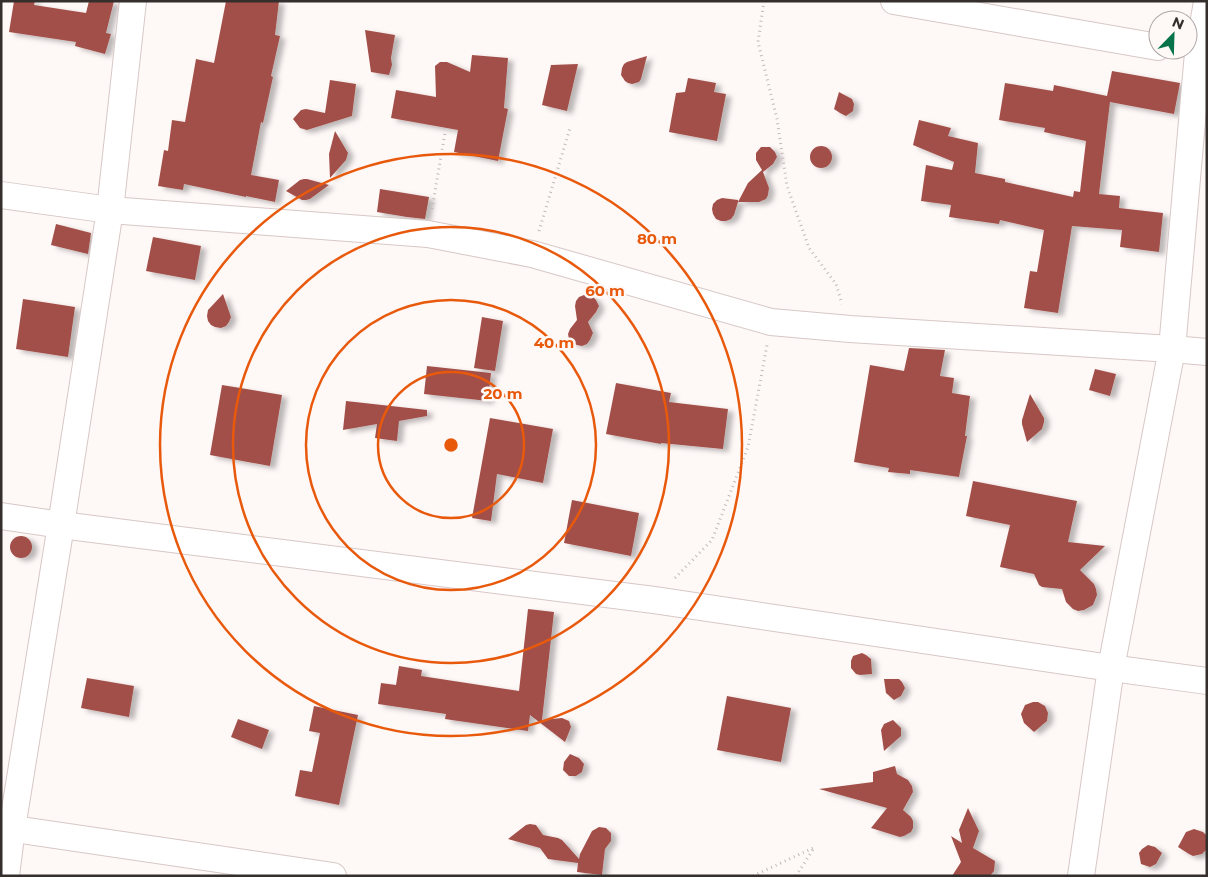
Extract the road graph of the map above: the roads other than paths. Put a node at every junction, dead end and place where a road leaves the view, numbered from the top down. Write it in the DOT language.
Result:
graph roads {
  1 [pos="133,1"];
  2 [pos="894,1"];
  3 [pos="1207,2"];
  4 [pos="1198,37"];
  5 [pos="1148,44"];
  6 [pos="1193,60"];
  7 [pos="1,195"];
  8 [pos="110,210"];
  9 [pos="1172,348"];
  10 [pos="1207,352"];
  11 [pos="1,516"];
  12 [pos="61,525"];
  13 [pos="1111,668"];
  14 [pos="1207,681"];
  15 [pos="6,828"];
  16 [pos="6,876"];
  17 [pos="333,876"];
  18 [pos="1081,876"];
  1 -- 8 [label="street"];
  2 -- 5 [label="street"];
  3 -- 4 [label="street"];
  6 -- 9 [label="street"];
  7 -- 8 [label="street"];
  8 -- 9 [label="street"];
  8 -- 12 [label="street"];
  9 -- 10 [label="street"];
  9 -- 13 [label="street"];
  11 -- 12 [label="street"];
  12 -- 13 [label="street"];
  12 -- 15 [label="street"];
  13 -- 14 [label="street"];
  13 -- 18 [label="street"];
  15 -- 16 [label="street"];
  15 -- 17 [label="street"];
}
